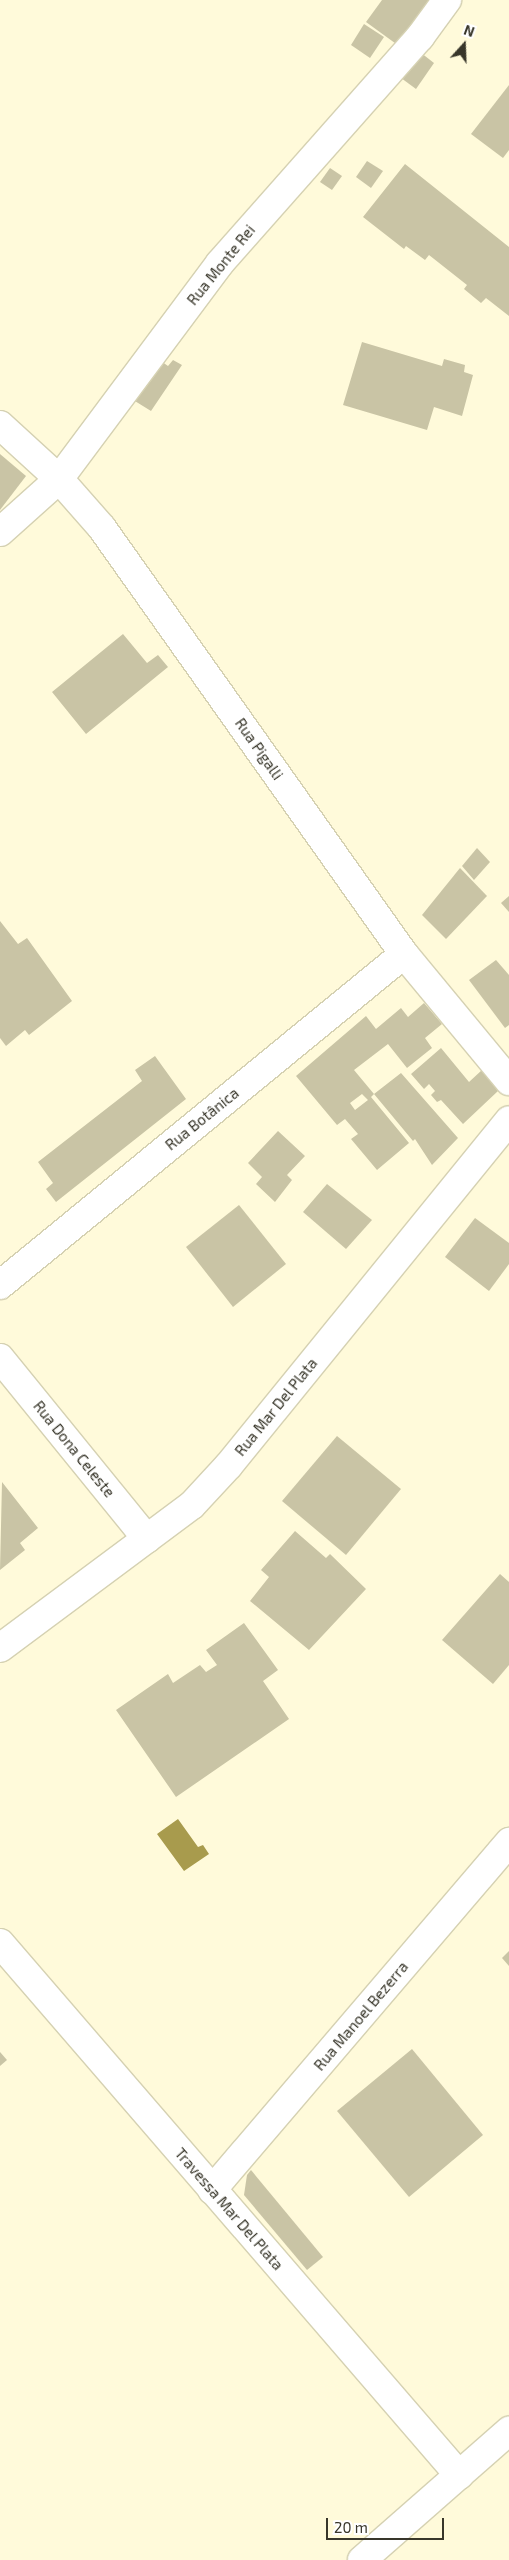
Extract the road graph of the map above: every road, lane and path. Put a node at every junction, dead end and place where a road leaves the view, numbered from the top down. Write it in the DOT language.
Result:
graph roads {
  1 [pos="447,0"];
  2 [pos="0,425"];
  3 [pos="59,478"];
  4 [pos="0,532"];
  5 [pos="404,954"];
  6 [pos="509,1081"];
  7 [pos="509,1120"];
  8 [pos="0,1284"];
  9 [pos="0,1358"];
  10 [pos="147,1539"];
  11 [pos="0,1648"];
  12 [pos="509,1842"];
  13 [pos="0,1942"];
  14 [pos="212,2190"];
  15 [pos="509,2431"];
  16 [pos="459,2475"];
  17 [pos="362,2560"];
  1 -- 3 [label="street, Rua Monte Rei"];
  2 -- 3 [label="street, Rua Pigalli"];
  3 -- 4 [label="street, Rua Monte Rei"];
  3 -- 5 [label="street, Rua Pigalli"];
  5 -- 6 [label="street, Rua Pigalli"];
  5 -- 8 [label="street, Rua Botânica"];
  7 -- 10 [label="street, Rua Mar Del Plata"];
  9 -- 10 [label="street, Rua Dona Celeste"];
  10 -- 11 [label="street, Rua Mar Del Plata"];
  12 -- 14 [label="street, Rua Manoel Bezerra"];
  13 -- 14 [label="street, Travessa Mar Del Plata"];
  14 -- 16 [label="street, Travessa Mar Del Plata"];
  15 -- 16 [label="street"];
  16 -- 17 [label="street"];
}
